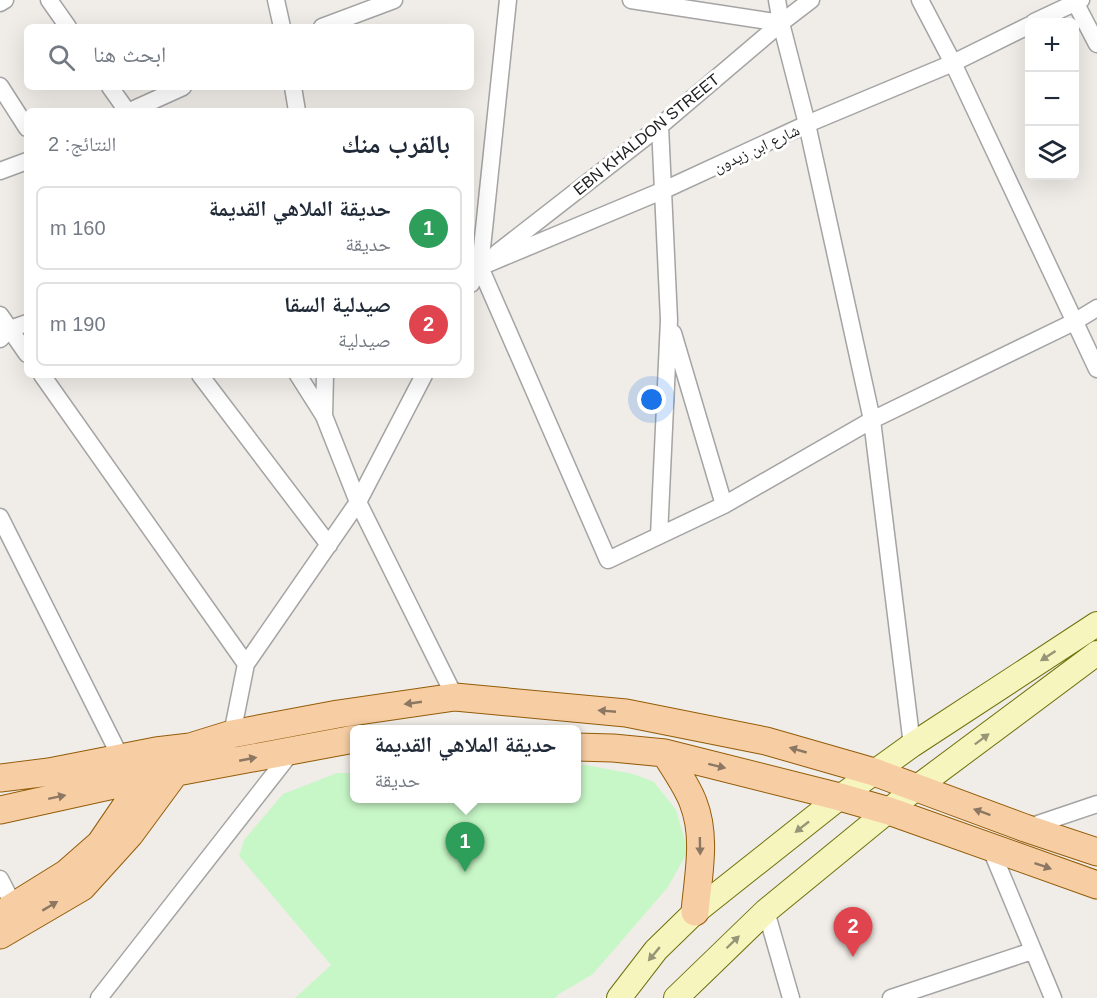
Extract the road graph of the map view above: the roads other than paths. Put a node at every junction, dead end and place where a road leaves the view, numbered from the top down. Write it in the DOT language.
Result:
graph roads {
  1 [pos="5,0"];
  2 [pos="49,0"];
  3 [pos="276,0"];
  4 [pos="394,0"];
  5 [pos="507,0"];
  6 [pos="631,0"];
  7 [pos="777,0"];
  8 [pos="811,0"];
  9 [pos="920,0"];
  10 [pos="1077,1"];
  11 [pos="0,3"];
  12 [pos="1042,18"];
  13 [pos="781,23"];
  14 [pos="66,24"];
  15 [pos="281,24"];
  16 [pos="330,24"];
  17 [pos="1025,27"];
  18 [pos="1097,44"];
  19 [pos="953,63"];
  20 [pos="0,86"];
  21 [pos="112,90"];
  22 [pos="176,90"];
  23 [pos="294,90"];
  24 [pos="126,108"];
  25 [pos="135,108"];
  26 [pos="296,108"];
  27 [pos="24,123"];
  28 [pos="807,124"];
  29 [pos="660,126"];
  30 [pos="24,162"];
  31 [pos="0,171"];
  32 [pos="664,190"];
  33 [pos="480,267"];
  34 [pos="474,278"];
  35 [pos="1097,308"];
  36 [pos="669,320"];
  37 [pos="1074,322"];
  38 [pos="24,324"];
  39 [pos="3,328"];
  40 [pos="24,351"];
  41 [pos="1097,369"];
  42 [pos="44,378"];
  43 [pos="202,378"];
  44 [pos="300,378"];
  45 [pos="325,378"];
  46 [pos="422,378"];
  47 [pos="324,416"];
  48 [pos="872,420"];
  49 [pos="358,502"];
  50 [pos="723,505"];
  51 [pos="0,517"];
  52 [pos="659,536"];
  53 [pos="329,545"];
  54 [pos="1097,624"];
  55 [pos="1097,653"];
  56 [pos="246,664"];
  57 [pos="455,697"];
  58 [pos="232,734"];
  59 [pos="350,740"];
  60 [pos="912,746"];
  61 [pos="190,747"];
  62 [pos="581,747"];
  63 [pos="294,750"];
  64 [pos="156,751"];
  65 [pos="665,753"];
  66 [pos="121,758"];
  67 [pos="874,772"];
  68 [pos="175,774"];
  69 [pos="0,778"];
  70 [pos="145,778"];
  71 [pos="916,788"];
  72 [pos="840,797"];
  73 [pos="1097,804"];
  74 [pos="0,810"];
  75 [pos="889,811"];
  76 [pos="1025,828"];
  77 [pos="990,848"];
  78 [pos="1097,852"];
  79 [pos="0,879"];
  80 [pos="1097,885"];
  81 [pos="7,910"];
  82 [pos="766,911"];
  83 [pos="695,912"];
  84 [pos="0,935"];
  85 [pos="1032,951"];
  86 [pos="99,998"];
  87 [pos="619,998"];
  88 [pos="676,998"];
  89 [pos="791,998"];
  90 [pos="891,998"];
  91 [pos="1053,998"];
  1 -- 11 [label="street"];
  2 -- 14 [label="street"];
  3 -- 15 [label="street"];
  4 -- 16 [label="street"];
  5 -- 33 [label="street"];
  6 -- 13 [label="street"];
  7 -- 13 [label="street"];
  8 -- 13 [label="street, EBN KHALDON STREET"];
  9 -- 19 [label="street"];
  10 -- 12 [label="street"];
  10 -- 18 [label="street"];
  13 -- 28 [label="street"];
  13 -- 29 [label="street, EBN KHALDON STREET"];
  17 -- 19 [label="street, شارع ابن زيدون"];
  19 -- 28 [label="street, شارع ابن زيدون"];
  19 -- 37 [label="street"];
  20 -- 27 [label="street"];
  21 -- 24 [label="street"];
  22 -- 25 [label="street"];
  23 -- 26 [label="street"];
  28 -- 32 [label="street, شارع ابن زيدون"];
  28 -- 48 [label="street"];
  29 -- 32 [label="street"];
  29 -- 33 [label="street, EBN KHALDON STREET"];
  30 -- 31 [label="street"];
  32 -- 33 [label="street, شارع ابن زيدون"];
  32 -- 36 [label="street"];
  33 -- 34 [label="street"];
  33 -- 52 [label="street"];
  35 -- 37 [label="street"];
  36 -- 50 [label="street"];
  36 -- 52 [label="street"];
  37 -- 41 [label="street"];
  37 -- 48 [label="street"];
  38 -- 39 [label="street"];
  39 -- 40 [label="street"];
  42 -- 56 [label="street"];
  43 -- 53 [label="street"];
  44 -- 47 [label="street"];
  45 -- 47 [label="street"];
  46 -- 49 [label="street"];
  47 -- 49 [label="street"];
  48 -- 50 [label="street"];
  48 -- 60 [label="street"];
  49 -- 53 [label="street"];
  49 -- 57 [label="street"];
  50 -- 52 [label="street"];
  51 -- 66 [label="street"];
  53 -- 56 [label="street"];
  54 -- 60 [label="main road, one-way"];
  71 -- 55 [label="main road, one-way"];
  56 -- 58 [label="street"];
  57 -- 58 [label="main road, one-way"];
  67 -- 57 [label="main road, one-way"];
  58 -- 61 [label="main road"];
  59 -- 63 [label="main road"];
  60 -- 67 [label="main road"];
  61 -- 64 [label="main road"];
  61 -- 68 [label="main road"];
  62 -- 65 [label="main road"];
  68 -- 63 [label="main road, one-way"];
  63 -- 86 [label="street"];
  64 -- 66 [label="main road"];
  64 -- 70 [label="main road"];
  65 -- 72 [label="main road, one-way"];
  65 -- 83 [label="main road, one-way"];
  66 -- 69 [label="main road"];
  67 -- 71 [label="main road"];
  67 -- 72 [label="main road"];
  68 -- 70 [label="main road"];
  84 -- 68 [label="main road, one-way"];
  74 -- 70 [label="main road, one-way"];
  70 -- 81 [label="main road"];
  71 -- 75 [label="main road"];
  76 -- 71 [label="main road, one-way"];
  72 -- 75 [label="main road"];
  72 -- 83 [label="main road, one-way"];
  73 -- 76 [label="street"];
  75 -- 77 [label="main road"];
  75 -- 82 [label="main road"];
  76 -- 78 [label="main road"];
  77 -- 80 [label="main road, one-way"];
  77 -- 85 [label="street"];
  79 -- 81 [label="street"];
  88 -- 82 [label="main road, one-way"];
  82 -- 89 [label="street"];
  83 -- 87 [label="main road, one-way"];
  85 -- 90 [label="street"];
  85 -- 91 [label="street"];
}
